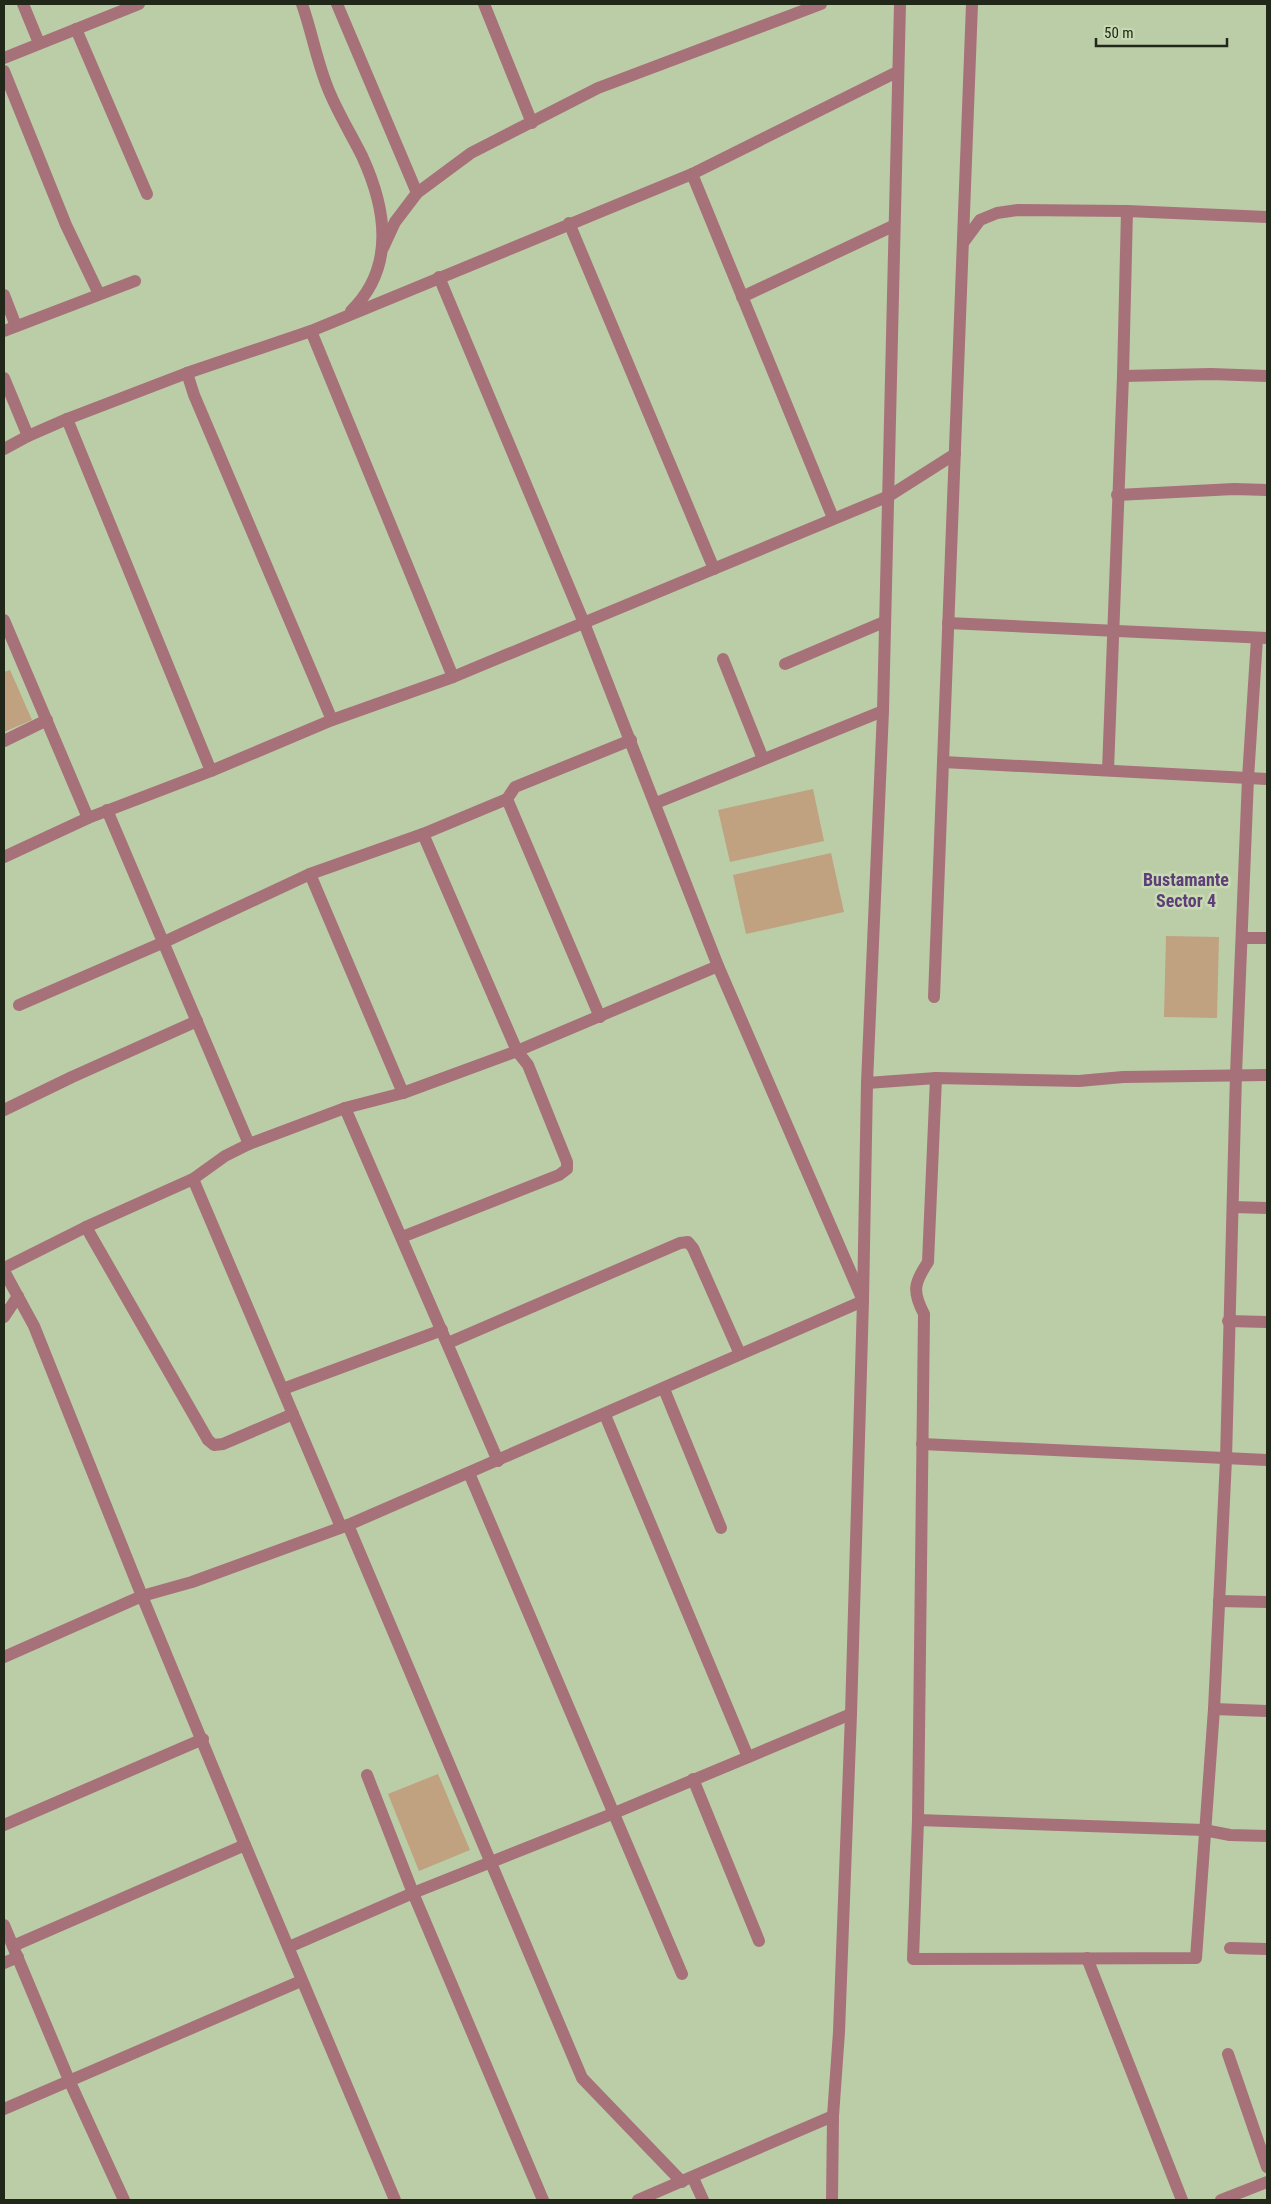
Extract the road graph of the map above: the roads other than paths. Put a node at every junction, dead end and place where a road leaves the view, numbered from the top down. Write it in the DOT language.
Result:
graph roads {
  1 [pos="24,4"];
  2 [pos="139,4"];
  3 [pos="302,4"];
  4 [pos="337,4"];
  5 [pos="485,4"];
  6 [pos="821,4"];
  7 [pos="900,4"];
  8 [pos="972,4"];
  9 [pos="76,29"];
  10 [pos="39,43"];
  11 [pos="4,58"];
  12 [pos="4,71"];
  13 [pos="897,72"];
  14 [pos="532,123"];
  15 [pos="692,174"];
  16 [pos="417,193"];
  17 [pos="147,194"];
  18 [pos="1127,211"];
  19 [pos="1267,217"];
  20 [pos="570,223"];
  21 [pos="894,226"];
  22 [pos="963,244"];
  23 [pos="383,248"];
  24 [pos="439,277"];
  25 [pos="135,281"];
  26 [pos="99,294"];
  27 [pos="4,295"];
  28 [pos="742,297"];
  29 [pos="346,316"];
  30 [pos="16,326"];
  31 [pos="4,331"];
  32 [pos="311,331"];
  33 [pos="187,373"];
  34 [pos="1123,376"];
  35 [pos="1267,376"];
  36 [pos="4,378"];
  37 [pos="67,420"];
  38 [pos="28,436"];
  39 [pos="4,449"];
  40 [pos="955,454"];
  41 [pos="1267,490"];
  42 [pos="1117,495"];
  43 [pos="889,496"];
  44 [pos="833,518"];
  45 [pos="714,569"];
  46 [pos="4,620"];
  47 [pos="884,622"];
  48 [pos="584,623"];
  49 [pos="948,623"];
  50 [pos="1112,630"];
  51 [pos="1262,638"];
  52 [pos="723,659"];
  53 [pos="785,664"];
  54 [pos="453,677"];
  55 [pos="883,711"];
  56 [pos="47,720"];
  57 [pos="332,720"];
  58 [pos="631,740"];
  59 [pos="4,741"];
  60 [pos="763,758"];
  61 [pos="943,762"];
  62 [pos="1108,770"];
  63 [pos="211,771"];
  64 [pos="1248,778"];
  65 [pos="1267,778"];
  66 [pos="506,799"];
  67 [pos="656,803"];
  68 [pos="107,810"];
  69 [pos="88,818"];
  70 [pos="423,834"];
  71 [pos="4,857"];
  72 [pos="310,874"];
  73 [pos="1242,938"];
  74 [pos="1267,938"];
  75 [pos="162,943"];
  76 [pos="718,966"];
  77 [pos="934,997"];
  78 [pos="19,1005"];
  79 [pos="600,1017"];
  80 [pos="197,1021"];
  81 [pos="517,1051"];
  82 [pos="1236,1074"];
  83 [pos="1267,1075"];
  84 [pos="936,1078"];
  85 [pos="867,1083"];
  86 [pos="403,1093"];
  87 [pos="345,1108"];
  88 [pos="4,1110"];
  89 [pos="249,1144"];
  90 [pos="193,1179"];
  91 [pos="1233,1207"];
  92 [pos="1267,1208"];
  93 [pos="86,1227"];
  94 [pos="402,1237"];
  95 [pos="4,1270"];
  96 [pos="18,1296"];
  97 [pos="863,1301"];
  98 [pos="4,1318"];
  99 [pos="1228,1321"];
  100 [pos="1267,1322"];
  101 [pos="442,1330"];
  102 [pos="448,1344"];
  103 [pos="740,1354"];
  104 [pos="283,1389"];
  105 [pos="664,1389"];
  106 [pos="292,1414"];
  107 [pos="605,1415"];
  108 [pos="922,1444"];
  109 [pos="1226,1459"];
  110 [pos="1267,1460"];
  111 [pos="498,1461"];
  112 [pos="470,1473"];
  113 [pos="344,1526"];
  114 [pos="721,1528"];
  115 [pos="142,1596"];
  116 [pos="1219,1601"];
  117 [pos="1267,1602"];
  118 [pos="4,1657"];
  119 [pos="1214,1709"];
  120 [pos="1267,1711"];
  121 [pos="851,1714"];
  122 [pos="203,1740"];
  123 [pos="748,1757"];
  124 [pos="367,1775"];
  125 [pos="694,1779"];
  126 [pos="612,1814"];
  127 [pos="918,1820"];
  128 [pos="4,1825"];
  129 [pos="1204,1830"];
  130 [pos="1267,1836"];
  131 [pos="245,1846"];
  132 [pos="490,1862"];
  133 [pos="413,1892"];
  134 [pos="4,1926"];
  135 [pos="759,1941"];
  136 [pos="289,1947"];
  137 [pos="1230,1948"];
  138 [pos="1267,1949"];
  139 [pos="15,1952"];
  140 [pos="1087,1958"];
  141 [pos="4,1963"];
  142 [pos="682,1974"];
  143 [pos="302,1981"];
  144 [pos="1228,2054"];
  145 [pos="69,2080"];
  146 [pos="4,2109"];
  147 [pos="833,2116"];
  148 [pos="1267,2167"];
  149 [pos="687,2180"];
  150 [pos="1267,2182"];
  151 [pos="124,2200"];
  152 [pos="396,2200"];
  153 [pos="543,2200"];
  154 [pos="638,2200"];
  155 [pos="703,2200"];
  156 [pos="832,2200"];
  157 [pos="1182,2200"];
  158 [pos="1221,2200"];
  1 -- 10 [label="street"];
  2 -- 9 [label="street"];
  3 -- 23 [label="street"];
  4 -- 16 [label="street"];
  5 -- 14 [label="street"];
  6 -- 14 [label="street"];
  7 -- 13 [label="street"];
  8 -- 22 [label="street"];
  9 -- 10 [label="street"];
  9 -- 17 [label="street"];
  10 -- 11 [label="street"];
  12 -- 26 [label="street"];
  13 -- 15 [label="street"];
  13 -- 21 [label="street"];
  14 -- 16 [label="street"];
  15 -- 20 [label="street"];
  15 -- 28 [label="street"];
  16 -- 23 [label="street"];
  18 -- 19 [label="street"];
  18 -- 22 [label="street"];
  18 -- 34 [label="street"];
  20 -- 24 [label="street"];
  20 -- 45 [label="street"];
  21 -- 28 [label="street"];
  21 -- 43 [label="street"];
  22 -- 40 [label="street"];
  23 -- 29 [label="street"];
  24 -- 29 [label="street"];
  24 -- 48 [label="street"];
  25 -- 26 [label="street"];
  26 -- 30 [label="street"];
  27 -- 30 [label="street"];
  28 -- 44 [label="street"];
  29 -- 32 [label="street"];
  30 -- 31 [label="street"];
  32 -- 33 [label="street"];
  32 -- 54 [label="street"];
  33 -- 37 [label="street"];
  33 -- 57 [label="street"];
  34 -- 35 [label="street"];
  34 -- 42 [label="street"];
  36 -- 38 [label="street"];
  37 -- 38 [label="street"];
  37 -- 63 [label="street"];
  38 -- 39 [label="street"];
  40 -- 43 [label="street"];
  40 -- 49 [label="street"];
  41 -- 42 [label="street"];
  42 -- 50 [label="street"];
  43 -- 44 [label="street"];
  43 -- 47 [label="street"];
  44 -- 45 [label="street"];
  45 -- 48 [label="street"];
  46 -- 56 [label="street"];
  47 -- 53 [label="street"];
  47 -- 55 [label="street"];
  48 -- 54 [label="street"];
  48 -- 58 [label="street"];
  49 -- 50 [label="street"];
  49 -- 61 [label="street"];
  50 -- 51 [label="street"];
  50 -- 62 [label="street"];
  51 -- 64 [label="street"];
  52 -- 60 [label="street"];
  54 -- 57 [label="street"];
  55 -- 60 [label="street"];
  55 -- 85 [label="street"];
  56 -- 59 [label="street"];
  56 -- 69 [label="street"];
  57 -- 63 [label="street"];
  58 -- 66 [label="street"];
  58 -- 67 [label="street"];
  60 -- 67 [label="street"];
  61 -- 62 [label="street"];
  61 -- 77 [label="street"];
  62 -- 64 [label="street"];
  63 -- 68 [label="street"];
  64 -- 65 [label="street"];
  64 -- 73 [label="street"];
  66 -- 70 [label="street"];
  66 -- 79 [label="street"];
  67 -- 76 [label="street"];
  68 -- 69 [label="street"];
  68 -- 75 [label="street"];
  69 -- 71 [label="street"];
  70 -- 72 [label="street"];
  70 -- 81 [label="street"];
  72 -- 75 [label="street"];
  72 -- 86 [label="street"];
  73 -- 74 [label="street"];
  73 -- 82 [label="street"];
  75 -- 78 [label="street"];
  75 -- 80 [label="street"];
  76 -- 79 [label="street"];
  76 -- 97 [label="street"];
  79 -- 81 [label="street"];
  80 -- 88 [label="street"];
  80 -- 89 [label="street"];
  81 -- 86 [label="street"];
  81 -- 94 [label="street"];
  82 -- 83 [label="street"];
  82 -- 84 [label="street"];
  82 -- 91 [label="street"];
  84 -- 85 [label="street"];
  84 -- 108 [label="street"];
  85 -- 97 [label="street"];
  86 -- 87 [label="street"];
  87 -- 89 [label="street"];
  87 -- 94 [label="street"];
  89 -- 90 [label="street"];
  90 -- 93 [label="street"];
  90 -- 104 [label="street"];
  91 -- 92 [label="street"];
  91 -- 99 [label="street"];
  93 -- 95 [label="street"];
  93 -- 106 [label="street"];
  94 -- 101 [label="street"];
  95 -- 96 [label="street"];
  96 -- 98 [label="street"];
  96 -- 115 [label="street"];
  97 -- 103 [label="street"];
  97 -- 121 [label="street"];
  99 -- 100 [label="street"];
  99 -- 109 [label="street"];
  101 -- 102 [label="street"];
  101 -- 104 [label="street"];
  102 -- 103 [label="street"];
  102 -- 111 [label="street"];
  103 -- 105 [label="street"];
  104 -- 106 [label="street"];
  105 -- 107 [label="street"];
  105 -- 114 [label="street"];
  106 -- 113 [label="street"];
  107 -- 111 [label="street"];
  107 -- 123 [label="street"];
  108 -- 109 [label="street"];
  108 -- 127 [label="street"];
  109 -- 110 [label="street"];
  109 -- 116 [label="street"];
  111 -- 112 [label="street"];
  112 -- 113 [label="street"];
  112 -- 126 [label="street"];
  113 -- 115 [label="street"];
  113 -- 132 [label="street"];
  115 -- 118 [label="street"];
  115 -- 122 [label="street"];
  116 -- 117 [label="street"];
  116 -- 119 [label="street"];
  119 -- 120 [label="street"];
  119 -- 129 [label="street"];
  121 -- 123 [label="street"];
  121 -- 147 [label="street"];
  122 -- 128 [label="street"];
  122 -- 131 [label="street"];
  123 -- 125 [label="street"];
  124 -- 133 [label="street"];
  125 -- 126 [label="street"];
  125 -- 135 [label="street"];
  126 -- 132 [label="street"];
  126 -- 142 [label="street"];
  127 -- 129 [label="street"];
  127 -- 140 [label="street"];
  129 -- 130 [label="street"];
  129 -- 140 [label="street"];
  131 -- 136 [label="street"];
  131 -- 139 [label="street"];
  132 -- 133 [label="street"];
  132 -- 149 [label="street"];
  133 -- 136 [label="street"];
  133 -- 153 [label="street"];
  134 -- 139 [label="street"];
  136 -- 143 [label="street"];
  137 -- 138 [label="street"];
  139 -- 141 [label="street"];
  139 -- 145 [label="street"];
  140 -- 157 [label="street"];
  143 -- 145 [label="street"];
  143 -- 152 [label="street"];
  144 -- 148 [label="street"];
  145 -- 146 [label="street"];
  145 -- 151 [label="street"];
  147 -- 149 [label="street"];
  147 -- 156 [label="street"];
  149 -- 154 [label="street"];
  149 -- 155 [label="street"];
  150 -- 158 [label="street"];
}
